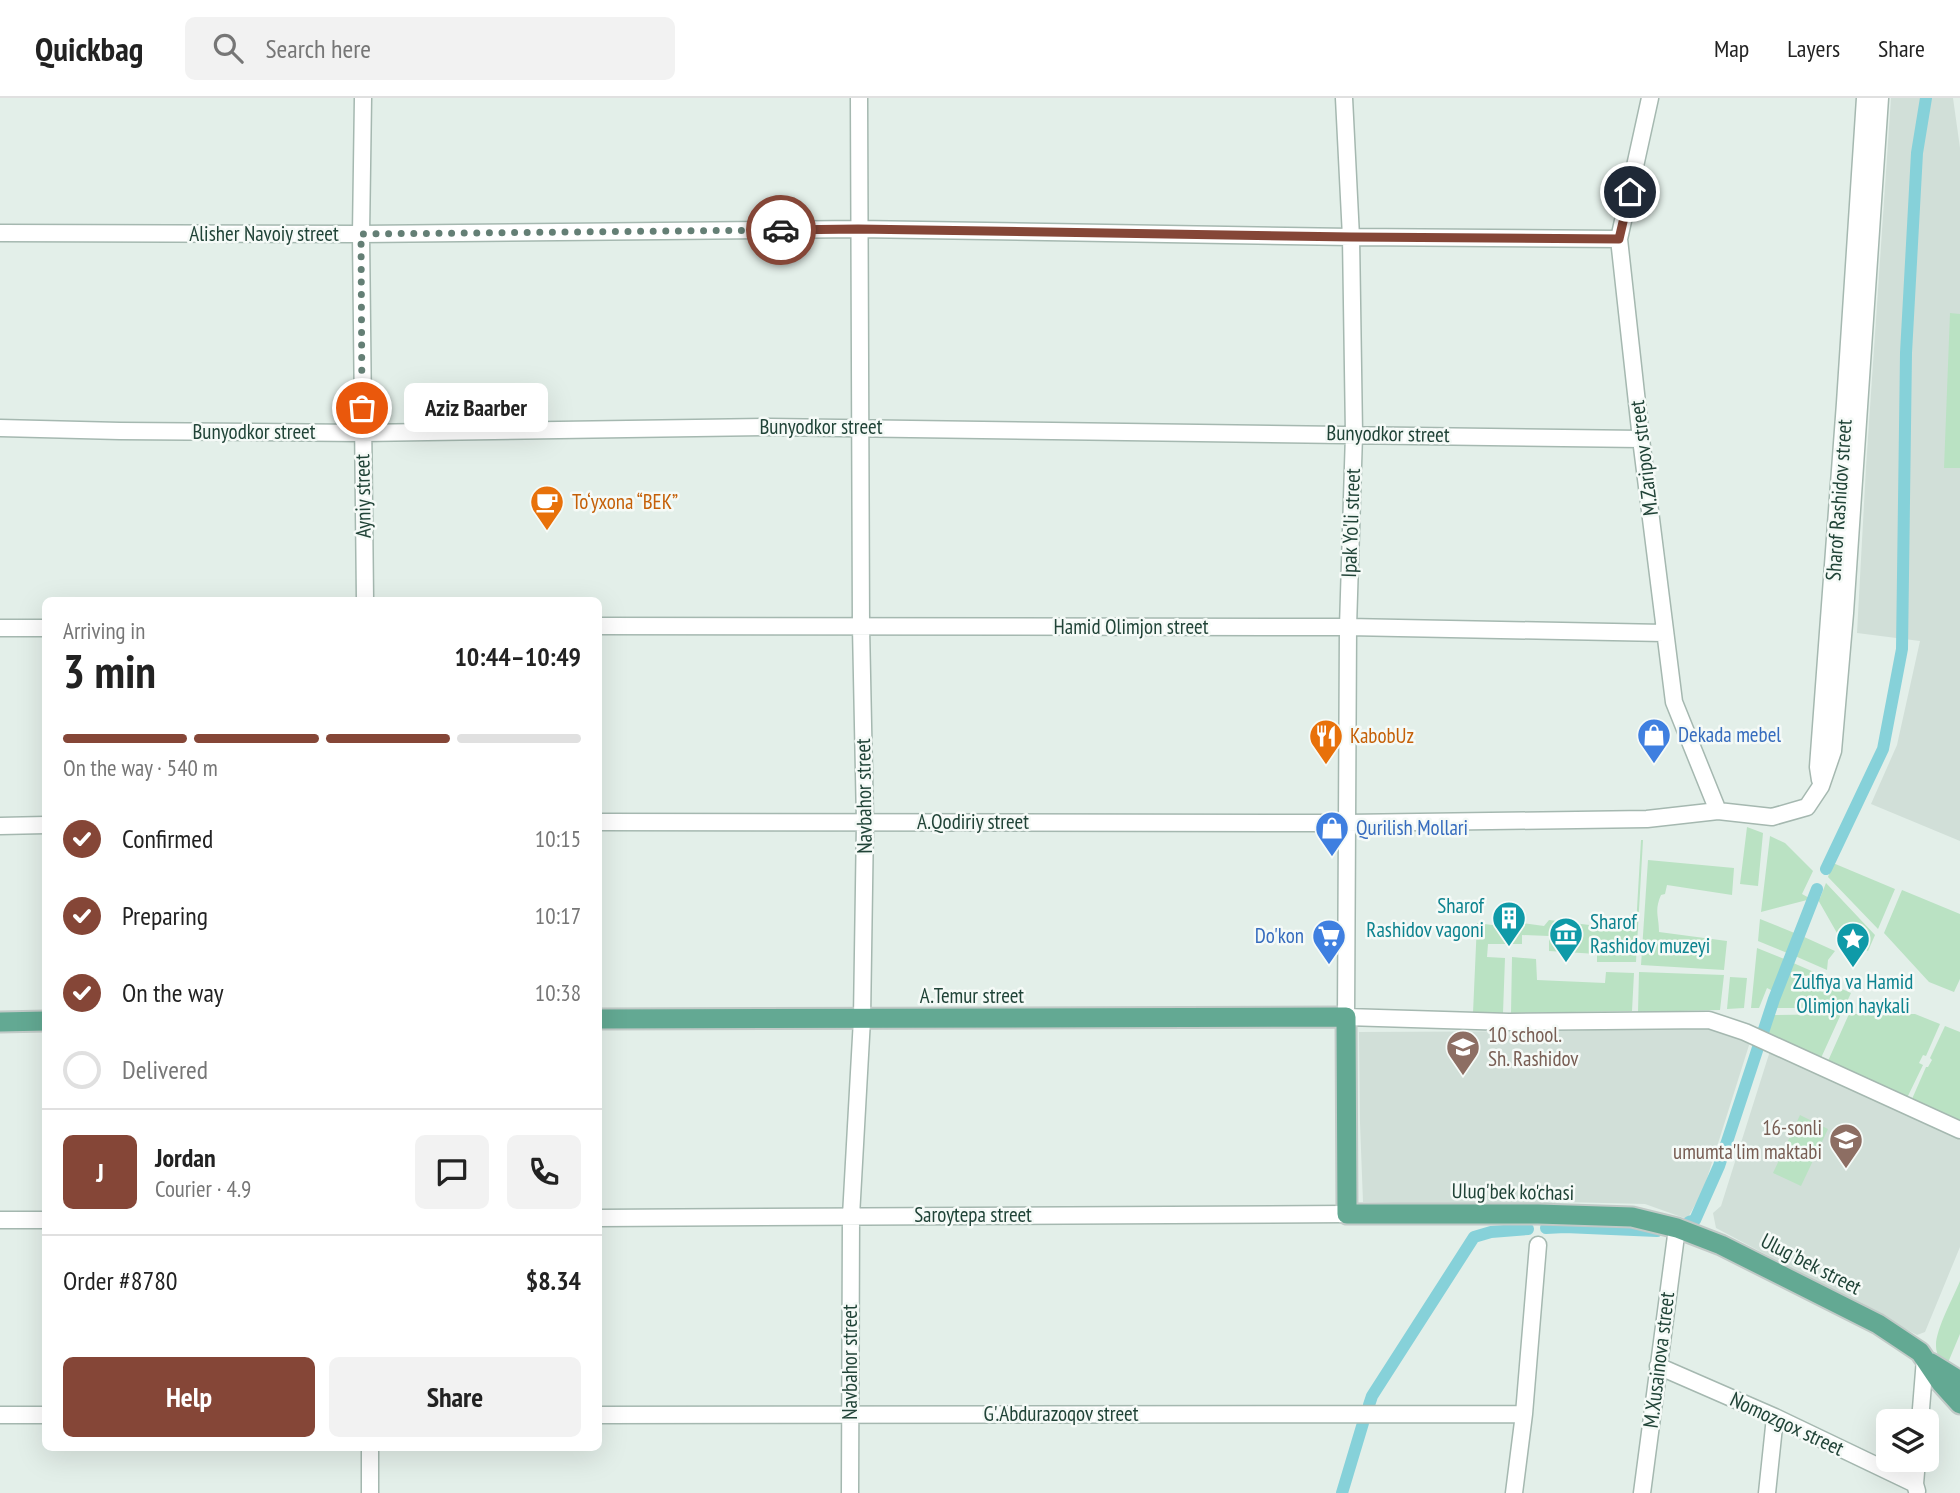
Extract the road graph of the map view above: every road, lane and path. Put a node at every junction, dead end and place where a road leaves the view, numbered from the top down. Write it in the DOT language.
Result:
graph roads {
  1 [pos="363,98"];
  2 [pos="859,98"];
  3 [pos="1344,98"];
  4 [pos="1650,98"];
  5 [pos="1865,98"];
  6 [pos="1880,98"];
  7 [pos="858,229"];
  8 [pos="0,233"];
  9 [pos="361,234"];
  10 [pos="1351,237"];
  11 [pos="1619,239"];
  12 [pos="859,427"];
  13 [pos="0,428"];
  14 [pos="362,433"];
  15 [pos="1354,434"];
  16 [pos="1641,439"];
  17 [pos="365,597"];
  18 [pos="602,626"];
  19 [pos="861,627"];
  20 [pos="1348,627"];
  21 [pos="0,628"];
  22 [pos="42,628"];
  23 [pos="1664,633"];
  24 [pos="1821,786"];
  25 [pos="1718,811"];
  26 [pos="602,822"];
  27 [pos="866,822"];
  28 [pos="1347,823"];
  29 [pos="0,825"];
  30 [pos="42,825"];
  31 [pos="1346,1017"];
  32 [pos="602,1019"];
  33 [pos="862,1019"];
  34 [pos="42,1021"];
  35 [pos="0,1022"];
  36 [pos="1960,1130"];
  37 [pos="1348,1213"];
  38 [pos="851,1216"];
  39 [pos="602,1218"];
  40 [pos="0,1220"];
  41 [pos="42,1220"];
  42 [pos="1677,1228"];
  43 [pos="1538,1245"];
  44 [pos="1925,1359"];
  45 [pos="1658,1366"];
  46 [pos="1960,1381"];
  47 [pos="1960,1404"];
  48 [pos="1921,1409"];
  49 [pos="849,1414"];
  50 [pos="1524,1414"];
  51 [pos="0,1415"];
  52 [pos="42,1415"];
  53 [pos="602,1415"];
  54 [pos="1775,1417"];
  55 [pos="370,1451"];
  56 [pos="1916,1489"];
  57 [pos="370,1493"];
  58 [pos="850,1493"];
  59 [pos="1514,1493"];
  60 [pos="1642,1493"];
  61 [pos="1767,1493"];
  1 -- 9 [label="street, Ayniy street"];
  2 -- 7 [label="street, Navbahor street"];
  3 -- 10 [label="street, Ipak Yo'li street"];
  4 -- 11 [label="street, M.Zaripov street"];
  5 -- 24 [label="street, Sharof Rashidov street"];
  6 -- 24 [label="street"];
  7 -- 9 [label="street, Alisher Navoiy street"];
  7 -- 10 [label="street, Alisher Navoiy street"];
  7 -- 12 [label="street, Navbahor street"];
  8 -- 9 [label="street, Alisher Navoiy street"];
  9 -- 14 [label="street, Ayniy street"];
  10 -- 11 [label="street, Alisher Navoiy street"];
  10 -- 15 [label="street, Ipak Yo'li street"];
  11 -- 16 [label="street, M.Zaripov street"];
  12 -- 14 [label="street, Bunyodkor street"];
  12 -- 15 [label="street, Bunyodkor street"];
  12 -- 19 [label="street, Navbahor street"];
  13 -- 14 [label="street, Bunyodkor street"];
  14 -- 17 [label="street, Ayniy street"];
  15 -- 16 [label="street, Bunyodkor street"];
  15 -- 20 [label="street, Ipak Yo'li street"];
  16 -- 23 [label="street, M.Zaripov street"];
  18 -- 19 [label="street, Hamid Olimjon street"];
  19 -- 20 [label="street, Hamid Olimjon street"];
  19 -- 27 [label="street, Navbahor street"];
  20 -- 23 [label="street, Hamid Olimjon street"];
  20 -- 28 [label="street, Ipak Yo'li street"];
  21 -- 22 [label="street"];
  23 -- 25 [label="street, M.Zaripov street"];
  24 -- 25 [label="street"];
  25 -- 28 [label="street, A.Qodiriy street"];
  26 -- 27 [label="street, A.Qodiriy street"];
  27 -- 28 [label="street, A.Qodiriy street"];
  27 -- 33 [label="street, Navbahor street"];
  28 -- 31 [label="street, Ipak Yo'li street"];
  29 -- 30 [label="street"];
  31 -- 33 [label="main road, A.Temur street"];
  31 -- 36 [label="street"];
  31 -- 37 [label="main road"];
  32 -- 33 [label="main road, A.Temur street"];
  33 -- 38 [label="street, Navbahor street"];
  34 -- 35 [label="main road"];
  37 -- 38 [label="street, Saroytepa street"];
  37 -- 42 [label="main road, Ulug'bek ko'chasi"];
  38 -- 39 [label="street, Saroytepa street"];
  38 -- 49 [label="street, Navbahor street"];
  40 -- 41 [label="street"];
  42 -- 44 [label="main road, Ulug'bek street"];
  42 -- 45 [label="street, M.Xusainova street"];
  43 -- 50 [label="street"];
  44 -- 46 [label="main road"];
  44 -- 47 [label="main road"];
  44 -- 48 [label="street"];
  45 -- 54 [label="street, Nomozgoх street"];
  45 -- 60 [label="street, M.Xusainova street"];
  49 -- 50 [label="street, G'.Abdurazoqov street"];
  49 -- 53 [label="street, G'.Abdurazoqov street"];
  49 -- 58 [label="street, Navbahor street"];
  50 -- 59 [label="street"];
  51 -- 52 [label="street"];
  54 -- 56 [label="street, Nomozgoх street"];
  54 -- 61 [label="street"];
  55 -- 57 [label="street"];
}
